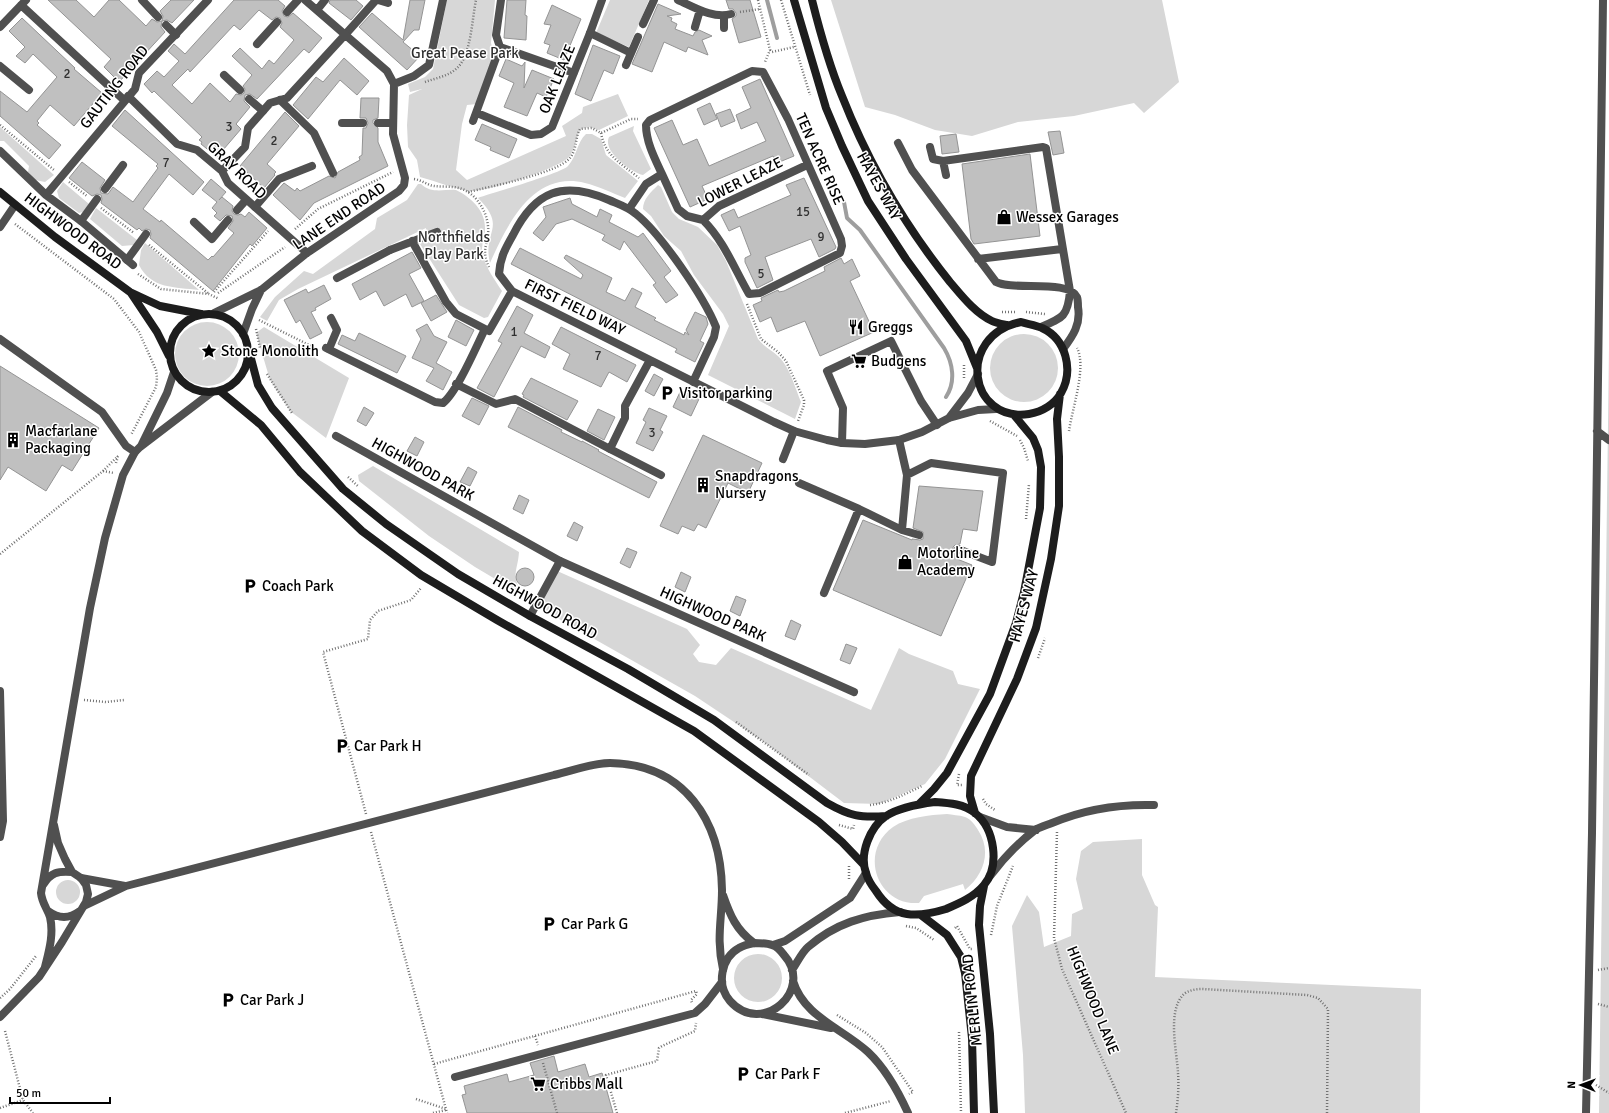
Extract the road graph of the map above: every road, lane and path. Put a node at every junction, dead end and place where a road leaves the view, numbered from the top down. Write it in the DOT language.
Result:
graph roads {
  1 [pos="142,0"];
  2 [pos="208,0"];
  3 [pos="298,0"];
  4 [pos="305,0"];
  5 [pos="325,0"];
  6 [pos="377,0"];
  7 [pos="443,0"];
  8 [pos="476,0"];
  9 [pos="501,0"];
  10 [pos="602,0"];
  11 [pos="654,0"];
  12 [pos="678,0"];
  13 [pos="758,0"];
  14 [pos="794,0"];
  15 [pos="812,0"];
  16 [pos="1603,0"];
  17 [pos="23,3"];
  18 [pos="388,3"];
  19 [pos="697,6"];
  20 [pos="760,9"];
  21 [pos="317,10"];
  22 [pos="287,12"];
  23 [pos="727,15"];
  24 [pos="158,17"];
  25 [pos="277,22"];
  26 [pos="643,24"];
  27 [pos="166,25"];
  28 [pos="0,27"];
  29 [pos="695,27"];
  30 [pos="724,28"];
  31 [pos="590,33"];
  32 [pos="176,35"];
  33 [pos="344,36"];
  34 [pos="638,37"];
  35 [pos="257,44"];
  36 [pos="500,47"];
  37 [pos="794,47"];
  38 [pos="631,54"];
  39 [pos="626,65"];
  40 [pos="0,66"];
  41 [pos="574,73"];
  42 [pos="224,75"];
  43 [pos="409,78"];
  44 [pos="394,84"];
  45 [pos="29,90"];
  46 [pos="240,90"];
  47 [pos="126,98"];
  48 [pos="250,98"];
  49 [pos="280,100"];
  50 [pos="263,111"];
  51 [pos="477,113"];
  52 [pos="650,120"];
  53 [pos="473,121"];
  54 [pos="378,122"];
  55 [pos="392,122"];
  56 [pos="342,123"];
  57 [pos="363,123"];
  58 [pos="0,125"];
  59 [pos="601,133"];
  60 [pos="898,143"];
  61 [pos="930,147"];
  62 [pos="0,151"];
  63 [pos="943,161"];
  64 [pos="807,165"];
  65 [pos="122,166"];
  66 [pos="312,166"];
  67 [pos="403,167"];
  68 [pos="222,171"];
  69 [pos="333,173"];
  70 [pos="662,174"];
  71 [pos="946,175"];
  72 [pos="62,176"];
  73 [pos="405,178"];
  74 [pos="641,179"];
  75 [pos="105,189"];
  76 [pos="0,192"];
  77 [pos="468,192"];
  78 [pos="46,195"];
  79 [pos="246,200"];
  80 [pos="96,201"];
  81 [pos="15,205"];
  82 [pos="255,207"];
  83 [pos="629,209"];
  84 [pos="237,210"];
  85 [pos="6,218"];
  86 [pos="228,220"];
  87 [pos="703,220"];
  88 [pos="81,221"];
  89 [pos="194,222"];
  90 [pos="274,224"];
  91 [pos="0,227"];
  92 [pos="437,232"];
  93 [pos="144,237"];
  94 [pos="289,239"];
  95 [pos="412,241"];
  96 [pos="1062,249"];
  97 [pos="307,253"];
  98 [pos="475,258"];
  99 [pos="978,259"];
  100 [pos="130,263"];
  101 [pos="337,278"];
  102 [pos="261,290"];
  103 [pos="512,291"];
  104 [pos="1070,291"];
  105 [pos="130,292"];
  106 [pos="214,292"];
  107 [pos="218,293"];
  108 [pos="209,294"];
  109 [pos="749,294"];
  110 [pos="231,304"];
  111 [pos="214,313"];
  112 [pos="202,314"];
  113 [pos="331,318"];
  114 [pos="1007,325"];
  115 [pos="1041,327"];
  116 [pos="487,330"];
  117 [pos="243,334"];
  118 [pos="0,339"];
  119 [pos="328,349"];
  120 [pos="1064,349"];
  121 [pos="249,351"];
  122 [pos="262,354"];
  123 [pos="170,357"];
  124 [pos="650,360"];
  125 [pos="977,371"];
  126 [pos="174,372"];
  127 [pos="266,373"];
  128 [pos="693,382"];
  129 [pos="456,384"];
  130 [pos="216,391"];
  131 [pos="1060,394"];
  132 [pos="996,409"];
  133 [pos="1014,415"];
  134 [pos="294,417"];
  135 [pos="949,418"];
  136 [pos="937,425"];
  137 [pos="1597,430"];
  138 [pos="794,431"];
  139 [pos="336,436"];
  140 [pos="899,440"];
  141 [pos="1609,440"];
  142 [pos="842,443"];
  143 [pos="126,446"];
  144 [pos="138,449"];
  145 [pos="610,449"];
  146 [pos="782,459"];
  147 [pos="661,475"];
  148 [pos="907,475"];
  149 [pos="347,476"];
  150 [pos="799,483"];
  151 [pos="364,492"];
  152 [pos="859,509"];
  153 [pos="902,530"];
  154 [pos="919,535"];
  155 [pos="958,549"];
  156 [pos="0,554"];
  157 [pos="560,561"];
  158 [pos="421,588"];
  159 [pos="824,593"];
  160 [pos="530,616"];
  161 [pos="0,691"];
  162 [pos="854,692"];
  163 [pos="74,699"];
  164 [pos="124,700"];
  165 [pos="734,720"];
  166 [pos="810,776"];
  167 [pos="980,792"];
  168 [pos="919,804"];
  169 [pos="1154,805"];
  170 [pos="999,812"];
  171 [pos="977,815"];
  172 [pos="886,816"];
  173 [pos="1057,821"];
  174 [pos="53,822"];
  175 [pos="369,823"];
  176 [pos="1036,830"];
  177 [pos="0,837"];
  178 [pos="846,860"];
  179 [pos="865,869"];
  180 [pos="1011,871"];
  181 [pos="72,872"];
  182 [pos="990,877"];
  183 [pos="82,878"];
  184 [pos="848,883"];
  185 [pos="42,885"];
  186 [pos="126,886"];
  187 [pos="984,886"];
  188 [pos="722,891"];
  189 [pos="83,908"];
  190 [pos="45,909"];
  191 [pos="900,912"];
  192 [pos="921,915"];
  193 [pos="899,924"];
  194 [pos="991,939"];
  195 [pos="754,943"];
  196 [pos="939,943"];
  197 [pos="773,945"];
  198 [pos="45,967"];
  199 [pos="723,969"];
  200 [pos="792,970"];
  201 [pos="793,981"];
  202 [pos="722,982"];
  203 [pos="832,1012"];
  204 [pos="695,1013"];
  205 [pos="762,1014"];
  206 [pos="1,1015"];
  207 [pos="959,1026"];
  208 [pos="836,1030"];
  209 [pos="6,1031"];
  210 [pos="541,1057"];
  211 [pos="434,1064"];
  212 [pos="455,1077"];
  213 [pos="909,1085"];
  214 [pos="901,1098"];
  215 [pos="416,1099"];
  216 [pos="23,1100"];
  217 [pos="0,1108"];
  218 [pos="447,1111"];
  219 [pos="32,1113"];
  220 [pos="433,1113"];
  221 [pos="557,1113"];
  222 [pos="617,1113"];
  223 [pos="845,1113"];
  224 [pos="908,1113"];
  225 [pos="961,1113"];
  226 [pos="974,1113"];
  227 [pos="994,1113"];
  228 [pos="1126,1113"];
  229 [pos="1176,1113"];
  230 [pos="1327,1113"];
  231 [pos="1586,1113"];
  1 -- 24 [label="street"];
  2 -- 32 [label="street, GAUTING ROAD"];
  3 -- 22 [label="street"];
  4 -- 21 [label="street"];
  5 -- 21 [label="street"];
  6 -- 18 [label="street"];
  6 -- 33 [label="street"];
  7 -- 43 [label="street"];
  8 -- 43 [label="path"];
  9 -- 36 [label="street"];
  10 -- 31 [label="street, OAK LEAZE"];
  11 -- 26 [label="street"];
  12 -- 19 [label="street"];
  13 -- 20 [label="path"];
  14 -- 125 [label="street, HAYES WAY"];
  15 -- 114 [label="street, HAYES WAY"];
  16 -- 137 [label="street"];
  17 -- 28 [label="street"];
  17 -- 47 [label="street, GRAY ROAD"];
  19 -- 23 [label="street"];
  19 -- 29 [label="street"];
  20 -- 23 [label="path"];
  20 -- 37 [label="path"];
  21 -- 33 [label="street"];
  23 -- 30 [label="street"];
  25 -- 35 [label="street"];
  27 -- 32 [label="street"];
  31 -- 38 [label="street, OAK LEAZE"];
  31 -- 41 [label="street, OAK LEAZE"];
  32 -- 47 [label="street, GAUTING ROAD"];
  33 -- 44 [label="street"];
  33 -- 49 [label="street"];
  34 -- 38 [label="street"];
  36 -- 41 [label="street"];
  36 -- 51 [label="street"];
  38 -- 39 [label="street"];
  40 -- 45 [label="street"];
  41 -- 51 [label="street, OAK LEAZE"];
  42 -- 46 [label="street"];
  43 -- 44 [label="street"];
  44 -- 55 [label="street, LANE END ROAD"];
  47 -- 68 [label="street, GRAY ROAD"];
  47 -- 72 [label="street, GAUTING ROAD"];
  48 -- 50 [label="street"];
  49 -- 50 [label="street"];
  49 -- 69 [label="street"];
  50 -- 68 [label="street"];
  51 -- 53 [label="street"];
  52 -- 59 [label="path"];
  52 -- 64 [label="street, TEN ACRE RISE"];
  52 -- 70 [label="street"];
  54 -- 55 [label="street"];
  55 -- 67 [label="street, LANE END ROAD"];
  56 -- 57 [label="street"];
  58 -- 72 [label="path"];
  59 -- 74 [label="path"];
  59 -- 77 [label="path"];
  60 -- 99 [label="street"];
  61 -- 63 [label="street"];
  62 -- 78 [label="street"];
  63 -- 71 [label="street"];
  63 -- 96 [label="street"];
  64 -- 87 [label="street, LOWER LEAZE"];
  64 -- 109 [label="street, TEN ACRE RISE"];
  65 -- 75 [label="street"];
  66 -- 82 [label="street"];
  67 -- 73 [label="street, LANE END ROAD"];
  67 -- 94 [label="path"];
  68 -- 79 [label="street, GRAY ROAD"];
  70 -- 83 [label="street"];
  70 -- 87 [label="street, LOWER LEAZE"];
  72 -- 78 [label="street, GAUTING ROAD"];
  72 -- 80 [label="path"];
  73 -- 77 [label="path"];
  73 -- 97 [label="street, LANE END ROAD"];
  76 -- 81 [label="street, HIGHWOOD ROAD"];
  77 -- 98 [label="path"];
  78 -- 88 [label="street"];
  79 -- 82 [label="street, GRAY ROAD"];
  79 -- 84 [label="street"];
  80 -- 88 [label="street"];
  80 -- 93 [label="path"];
  81 -- 85 [label="street"];
  81 -- 105 [label="street, HIGHWOOD ROAD"];
  82 -- 90 [label="street, GRAY ROAD"];
  83 -- 103 [label="street, FIRST FIELD WAY"];
  83 -- 128 [label="street, FIRST FIELD WAY"];
  85 -- 91 [label="street"];
  85 -- 143 [label="path"];
  86 -- 89 [label="street"];
  87 -- 109 [label="street"];
  88 -- 100 [label="street"];
  90 -- 94 [label="street, GRAY ROAD"];
  90 -- 106 [label="path"];
  92 -- 95 [label="street"];
  93 -- 100 [label="street"];
  93 -- 108 [label="path"];
  94 -- 97 [label="street, GRAY ROAD"];
  94 -- 107 [label="path"];
  95 -- 101 [label="street"];
  95 -- 116 [label="street"];
  96 -- 99 [label="street"];
  96 -- 104 [label="street"];
  97 -- 102 [label="street, LANE END ROAD"];
  99 -- 104 [label="street"];
  100 -- 108 [label="path"];
  102 -- 110 [label="street, LANE END ROAD"];
  102 -- 117 [label="street, LANE END ROAD"];
  103 -- 116 [label="street"];
  103 -- 124 [label="street, FIRST FIELD WAY"];
  104 -- 115 [label="street"];
  104 -- 120 [label="street"];
  105 -- 112 [label="street, HIGHWOOD ROAD"];
  105 -- 123 [label="street, HIGHWOOD ROAD"];
  108 -- 110 [label="path"];
  109 -- 138 [label="path"];
  110 -- 111 [label="street, LANE END ROAD"];
  111 -- 112 [label="street"];
  111 -- 117 [label="street"];
  112 -- 123 [label="street"];
  113 -- 119 [label="street"];
  114 -- 115 [label="street"];
  114 -- 125 [label="street"];
  115 -- 120 [label="street"];
  116 -- 129 [label="street"];
  117 -- 121 [label="street"];
  118 -- 143 [label="street"];
  119 -- 122 [label="path"];
  119 -- 129 [label="street"];
  120 -- 131 [label="street"];
  121 -- 130 [label="street"];
  121 -- 160 [label="street, HIGHWOOD ROAD"];
  123 -- 126 [label="street"];
  124 -- 128 [label="street, FIRST FIELD WAY"];
  124 -- 145 [label="street"];
  125 -- 132 [label="street"];
  125 -- 135 [label="street, FIRST FIELD WAY"];
  126 -- 130 [label="street"];
  126 -- 144 [label="street"];
  127 -- 134 [label="path"];
  128 -- 138 [label="street, FIRST FIELD WAY"];
  129 -- 145 [label="street"];
  130 -- 144 [label="street"];
  130 -- 179 [label="street"];
  131 -- 133 [label="street"];
  131 -- 171 [label="street, HAYES WAY"];
  132 -- 133 [label="street"];
  132 -- 135 [label="street, FIRST FIELD WAY"];
  133 -- 168 [label="street, HAYES WAY"];
  135 -- 136 [label="street, FIRST FIELD WAY"];
  136 -- 140 [label="street, FIRST FIELD WAY"];
  136 -- 142 [label="street"];
  137 -- 141 [label="street"];
  137 -- 231 [label="street"];
  138 -- 142 [label="street, FIRST FIELD WAY"];
  138 -- 146 [label="street"];
  139 -- 157 [label="street, HIGHWOOD PARK"];
  140 -- 142 [label="street, FIRST FIELD WAY"];
  140 -- 148 [label="street"];
  143 -- 144 [label="street"];
  143 -- 156 [label="path"];
  144 -- 163 [label="street"];
  145 -- 147 [label="street"];
  148 -- 153 [label="street"];
  148 -- 155 [label="street"];
  149 -- 151 [label="path"];
  150 -- 152 [label="street"];
  152 -- 153 [label="street"];
  152 -- 159 [label="street"];
  153 -- 154 [label="street"];
  157 -- 160 [label="street"];
  157 -- 162 [label="street, HIGHWOOD PARK"];
  158 -- 175 [label="path"];
  160 -- 172 [label="street, HIGHWOOD ROAD"];
  161 -- 177 [label="street"];
  163 -- 164 [label="path"];
  163 -- 174 [label="street"];
  165 -- 166 [label="path"];
  167 -- 170 [label="path"];
  168 -- 171 [label="street"];
  168 -- 172 [label="street"];
  169 -- 173 [label="street"];
  171 -- 176 [label="street"];
  171 -- 182 [label="street"];
  172 -- 179 [label="street"];
  173 -- 176 [label="street"];
  173 -- 228 [label="path, HIGHWOOD LANE"];
  174 -- 181 [label="street"];
  174 -- 185 [label="street"];
  175 -- 186 [label="street"];
  175 -- 188 [label="street"];
  175 -- 211 [label="path"];
  176 -- 182 [label="street"];
  178 -- 184 [label="path"];
  179 -- 191 [label="street"];
  179 -- 197 [label="street"];
  180 -- 194 [label="path"];
  181 -- 183 [label="street"];
  181 -- 185 [label="street"];
  182 -- 187 [label="street"];
  183 -- 186 [label="street"];
  183 -- 189 [label="street"];
  185 -- 190 [label="street"];
  186 -- 189 [label="street"];
  187 -- 192 [label="street"];
  187 -- 227 [label="street, MERLIN ROAD"];
  188 -- 195 [label="street"];
  188 -- 199 [label="street"];
  189 -- 190 [label="street"];
  189 -- 198 [label="street"];
  190 -- 198 [label="street"];
  191 -- 192 [label="street"];
  191 -- 200 [label="street"];
  192 -- 226 [label="street, MERLIN ROAD"];
  193 -- 196 [label="path"];
  195 -- 197 [label="street"];
  195 -- 199 [label="street"];
  197 -- 200 [label="street"];
  198 -- 206 [label="street"];
  199 -- 202 [label="street"];
  200 -- 201 [label="street"];
  201 -- 205 [label="street"];
  201 -- 208 [label="street"];
  202 -- 204 [label="street"];
  202 -- 205 [label="street"];
  203 -- 213 [label="path"];
  204 -- 211 [label="path"];
  204 -- 212 [label="street"];
  204 -- 222 [label="path"];
  205 -- 208 [label="street"];
  207 -- 225 [label="path"];
  208 -- 214 [label="street"];
  209 -- 216 [label="path"];
  210 -- 221 [label="path"];
  211 -- 218 [label="path"];
  214 -- 223 [label="path"];
  214 -- 224 [label="street"];
  215 -- 218 [label="path"];
  216 -- 217 [label="path"];
  216 -- 219 [label="path"];
  218 -- 220 [label="path"];
  229 -- 230 [label="path"];
}
